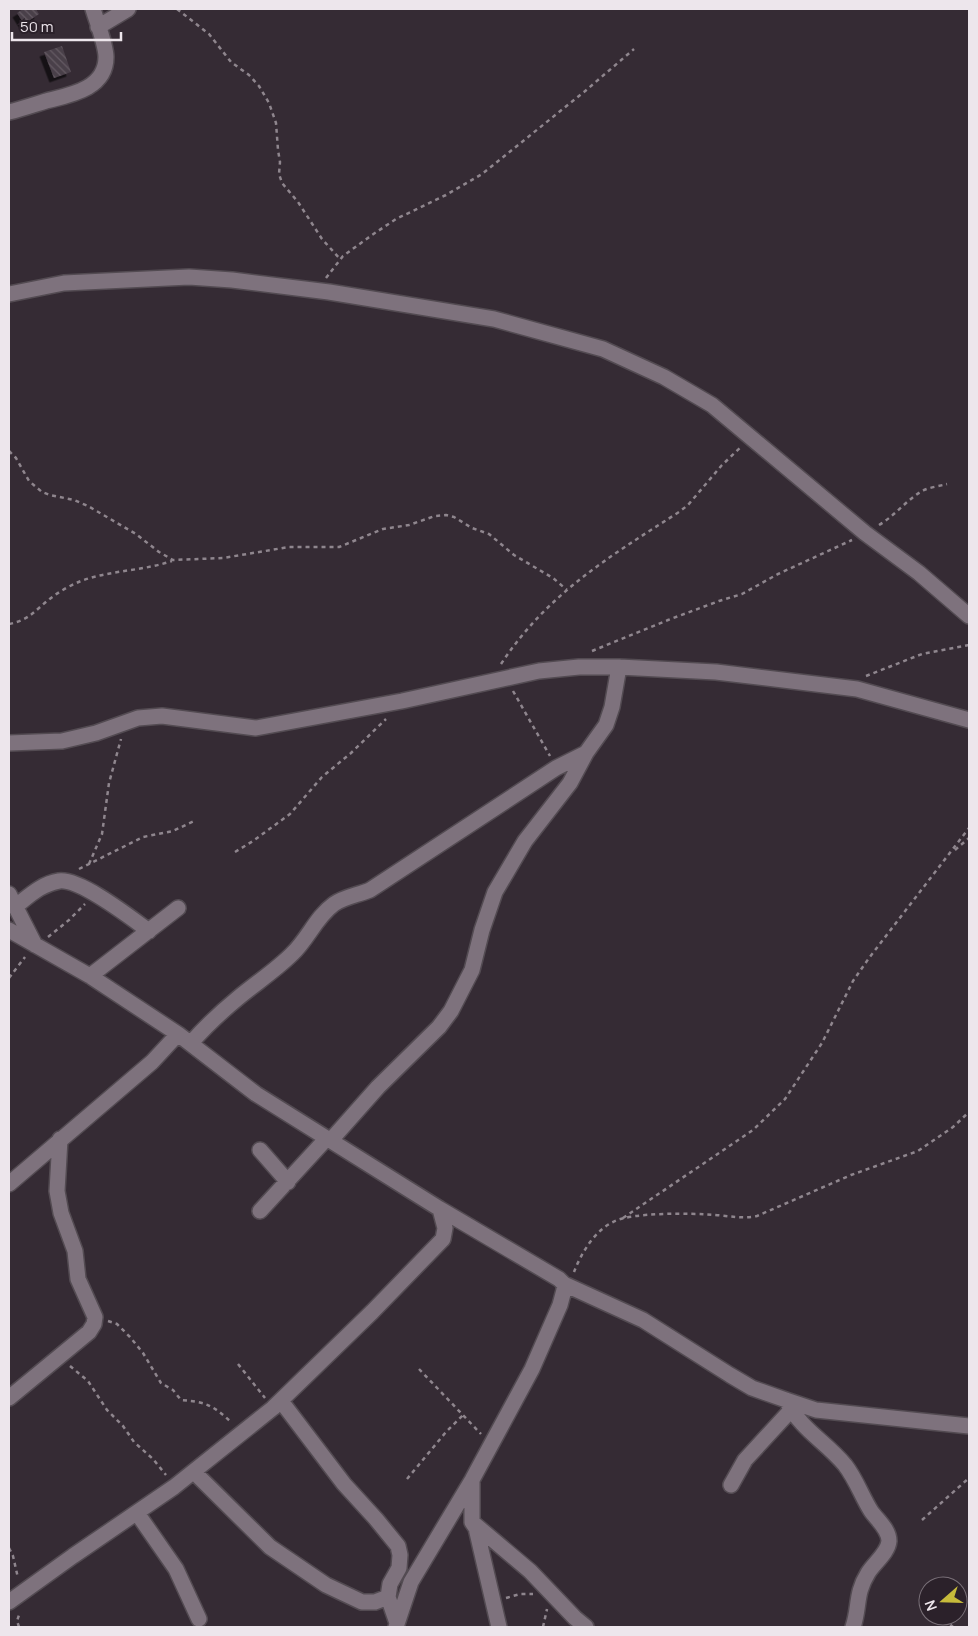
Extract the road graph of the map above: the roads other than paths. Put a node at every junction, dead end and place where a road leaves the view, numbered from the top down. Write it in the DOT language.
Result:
graph roads {
  1 [pos="93,9"];
  2 [pos="128,9"];
  3 [pos="98,27"];
  4 [pos="9,112"];
  5 [pos="9,294"];
  6 [pos="969,616"];
  7 [pos="619,667"];
  8 [pos="969,720"];
  9 [pos="9,743"];
  10 [pos="586,753"];
  11 [pos="12,900"];
  12 [pos="178,908"];
  13 [pos="9,930"];
  14 [pos="149,931"];
  15 [pos="34,945"];
  16 [pos="90,976"];
  17 [pos="178,1034"];
  18 [pos="191,1043"];
  19 [pos="60,1139"];
  20 [pos="329,1139"];
  21 [pos="260,1150"];
  22 [pos="288,1182"];
  23 [pos="9,1184"];
  24 [pos="440,1209"];
  25 [pos="260,1211"];
  26 [pos="566,1285"];
  27 [pos="9,1398"];
  28 [pos="277,1405"];
  29 [pos="789,1405"];
  30 [pos="969,1426"];
  31 [pos="194,1472"];
  32 [pos="472,1480"];
  33 [pos="731,1485"];
  34 [pos="138,1513"];
  35 [pos="472,1522"];
  36 [pos="388,1597"];
  37 [pos="13,1599"];
  38 [pos="199,1620"];
  39 [pos="396,1625"];
  40 [pos="499,1627"];
  41 [pos="586,1627"];
  42 [pos="853,1627"];
  1 -- 3 [label="street"];
  2 -- 3 [label="street"];
  3 -- 4 [label="street"];
  5 -- 6 [label="street"];
  7 -- 8 [label="street"];
  7 -- 9 [label="street"];
  7 -- 10 [label="street"];
  10 -- 18 [label="street"];
  10 -- 20 [label="street"];
  11 -- 14 [label="street"];
  11 -- 15 [label="street"];
  12 -- 14 [label="street"];
  13 -- 15 [label="street"];
  14 -- 16 [label="street"];
  15 -- 16 [label="street"];
  16 -- 17 [label="street"];
  17 -- 18 [label="street"];
  17 -- 19 [label="street"];
  18 -- 20 [label="street"];
  19 -- 23 [label="street"];
  19 -- 27 [label="street"];
  20 -- 22 [label="street"];
  20 -- 24 [label="street"];
  21 -- 22 [label="street"];
  22 -- 25 [label="street"];
  24 -- 26 [label="street"];
  24 -- 28 [label="street"];
  26 -- 29 [label="street"];
  26 -- 32 [label="street"];
  28 -- 31 [label="street"];
  28 -- 36 [label="street"];
  29 -- 30 [label="street"];
  29 -- 33 [label="street"];
  29 -- 42 [label="street"];
  31 -- 34 [label="street"];
  31 -- 36 [label="street"];
  32 -- 35 [label="street"];
  32 -- 39 [label="street"];
  34 -- 37 [label="street"];
  34 -- 38 [label="street"];
  35 -- 40 [label="street"];
  35 -- 41 [label="street"];
  36 -- 39 [label="street"];
}
